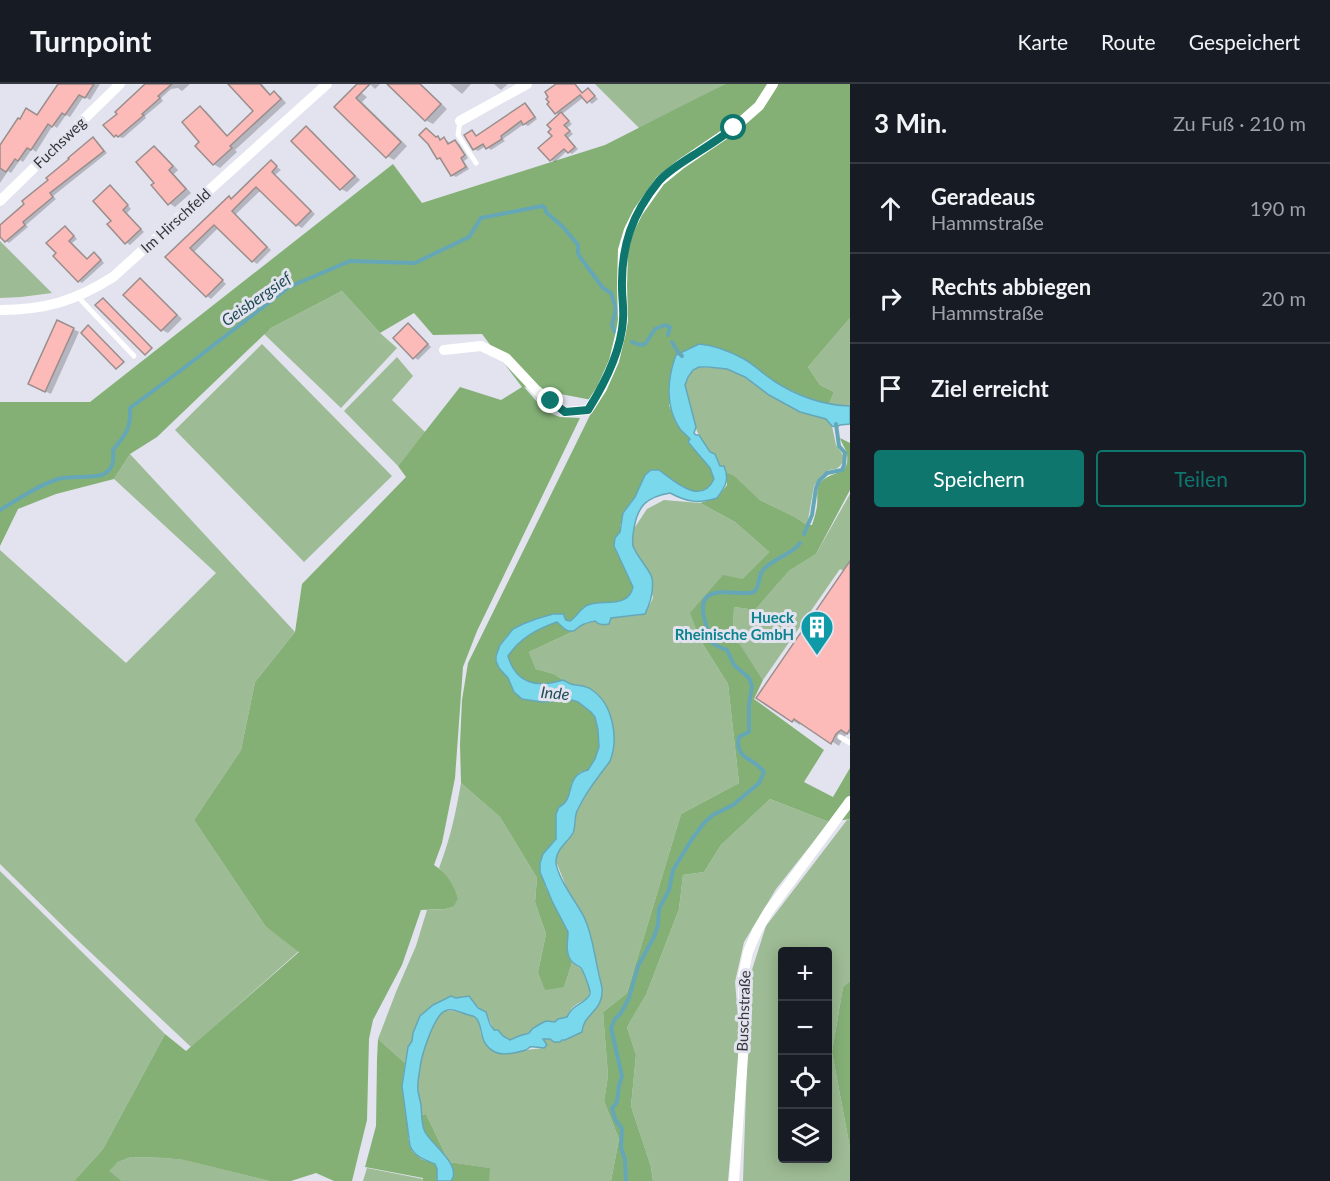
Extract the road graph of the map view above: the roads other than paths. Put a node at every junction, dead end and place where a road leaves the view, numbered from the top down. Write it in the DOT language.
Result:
graph roads {
  1 [pos="120,84"];
  2 [pos="327,84"];
  3 [pos="527,84"];
  4 [pos="773,84"];
  5 [pos="460,121"];
  6 [pos="476,163"];
  7 [pos="0,201"];
  8 [pos="78,297"];
  9 [pos="0,310"];
  10 [pos="444,350"];
  11 [pos="134,356"];
  12 [pos="840,737"];
  13 [pos="850,743"];
  14 [pos="850,801"];
  15 [pos="734,1181"];
  1 -- 7 [label="street, Fuchsweg"];
  2 -- 8 [label="street, Im Hirschfeld"];
  3 -- 5 [label="street"];
  4 -- 10 [label="street"];
  5 -- 6 [label="lane"];
  8 -- 9 [label="street, Im Hirschfeld"];
  8 -- 11 [label="lane"];
  12 -- 13 [label="lane"];
  14 -- 15 [label="street, Buschstraße"];
}
